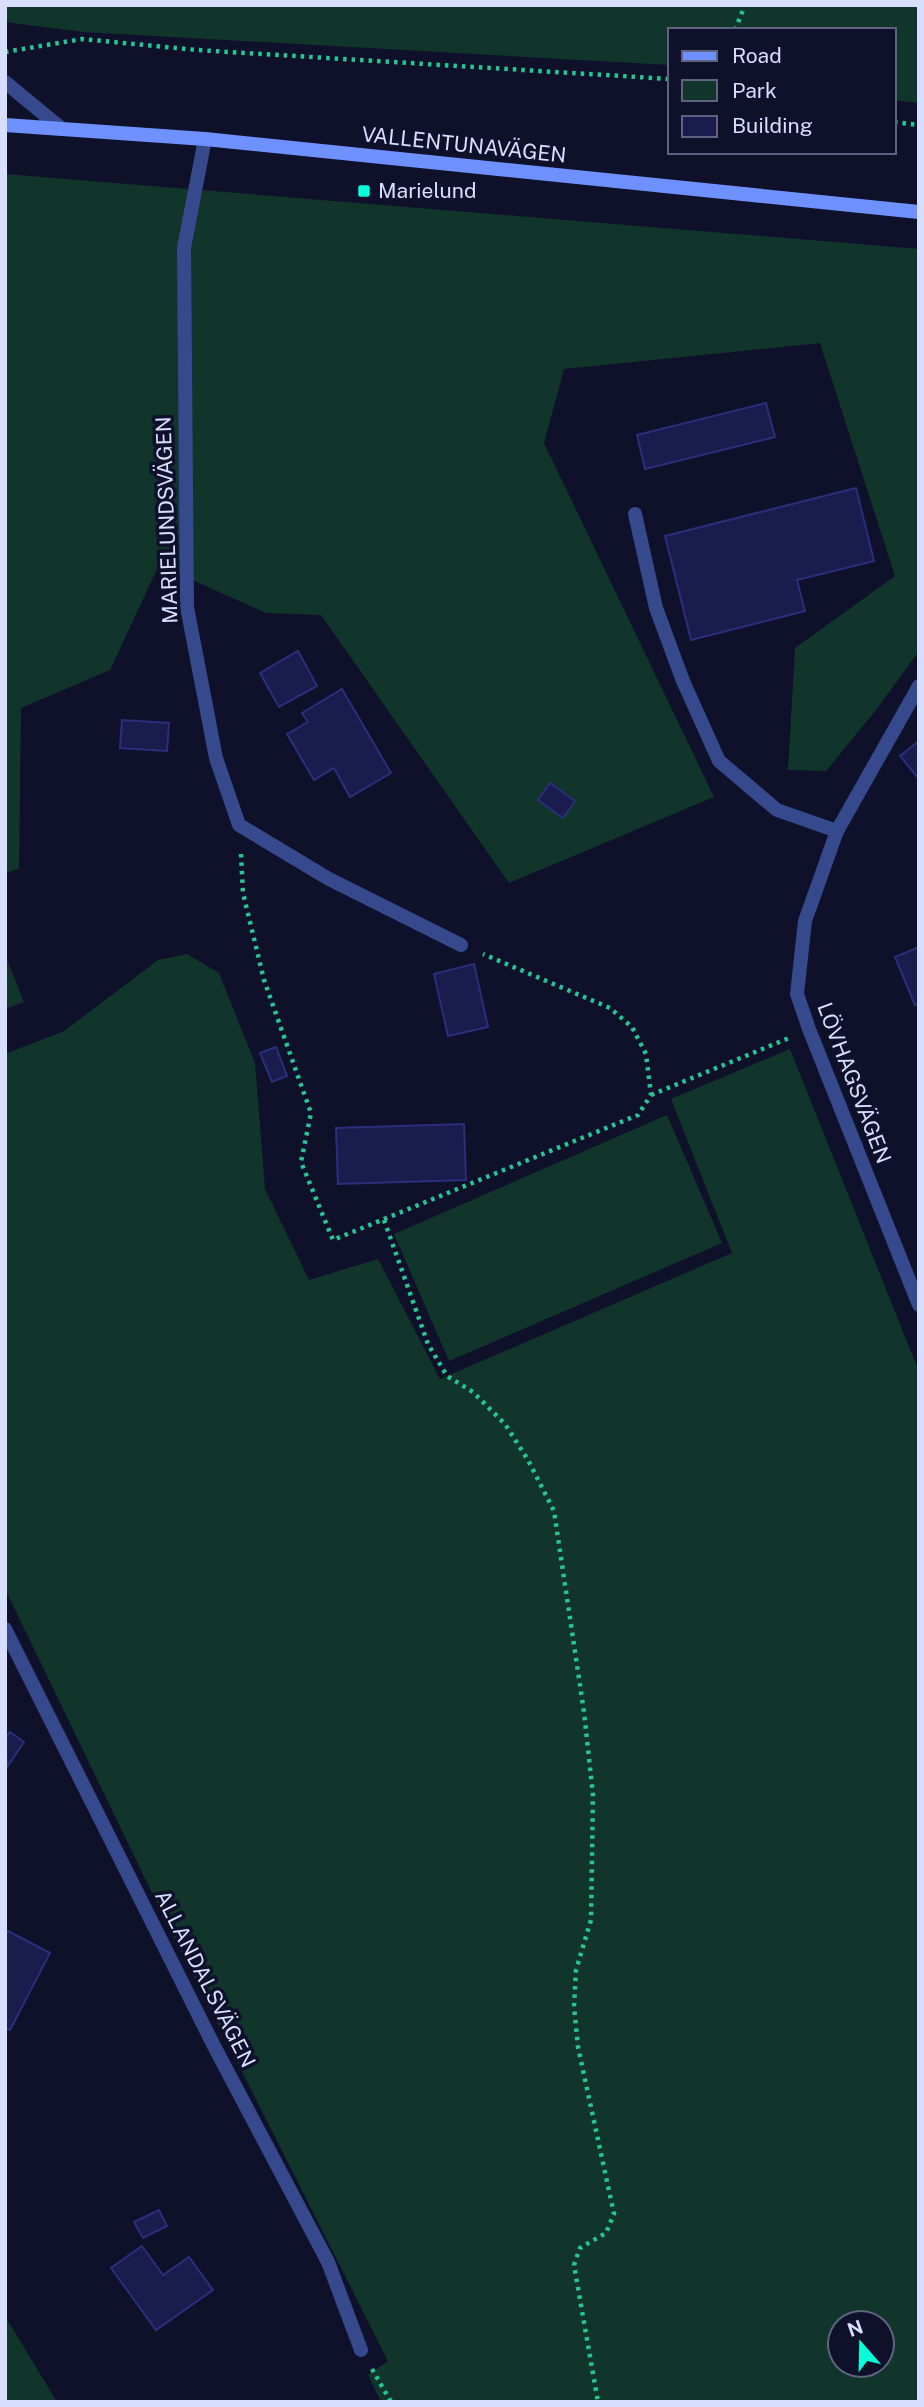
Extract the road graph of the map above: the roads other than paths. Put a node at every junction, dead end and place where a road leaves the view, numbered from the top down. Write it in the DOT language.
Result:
graph roads {
  1 [pos="5,82"];
  2 [pos="5,125"];
  3 [pos="62,129"];
  4 [pos="205,139"];
  5 [pos="919,212"];
  6 [pos="635,514"];
  7 [pos="919,686"];
  8 [pos="837,831"];
  9 [pos="461,945"];
  10 [pos="919,1304"];
  11 [pos="5,1629"];
  12 [pos="361,2350"];
  1 -- 3 [label="street"];
  2 -- 3 [label="main road, VALLENTUNAVÄGEN"];
  3 -- 4 [label="main road, VALLENTUNAVÄGEN"];
  4 -- 5 [label="main road, VALLENTUNAVÄGEN"];
  4 -- 9 [label="street, MARIELUNDSVÄGEN"];
  6 -- 8 [label="street"];
  7 -- 8 [label="street, LÖVHAGSVÄGEN"];
  8 -- 10 [label="street, LÖVHAGSVÄGEN"];
  11 -- 12 [label="street, ALLANDALSVÄGEN"];
}
